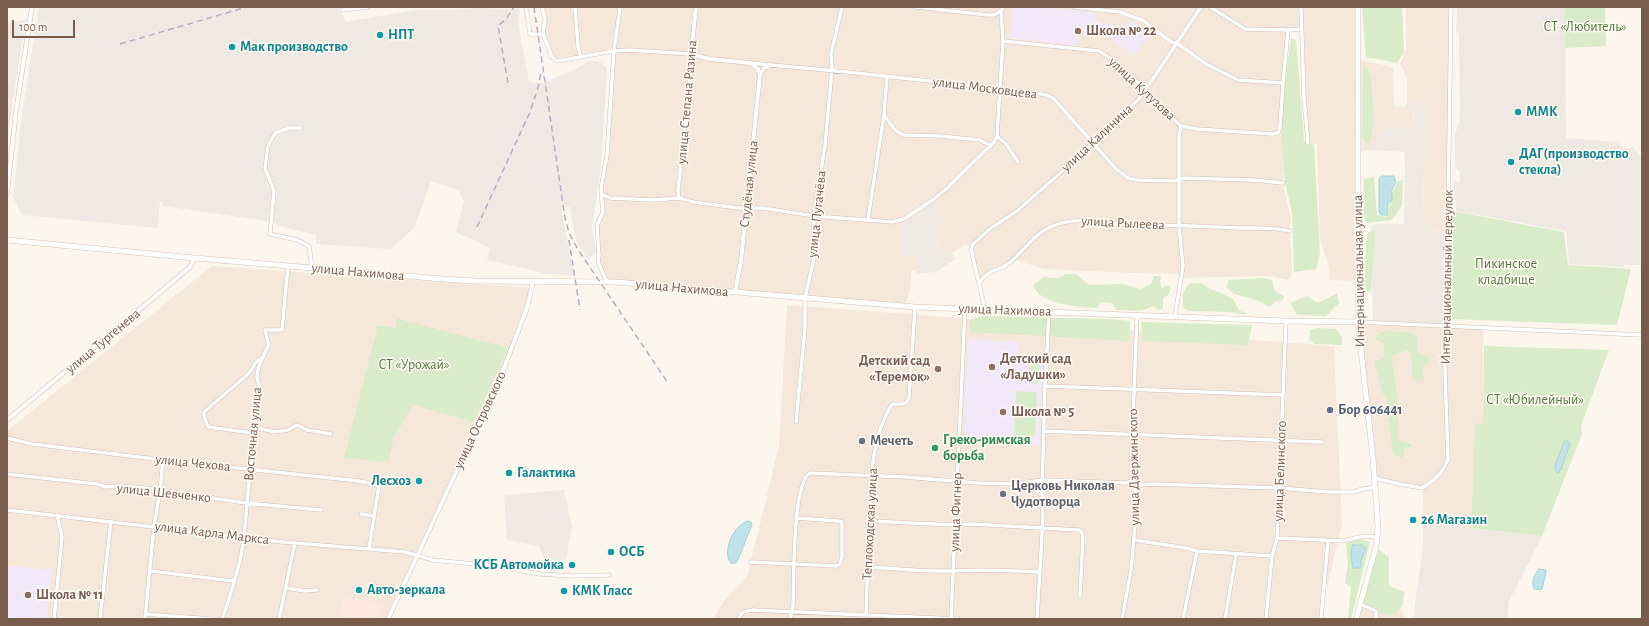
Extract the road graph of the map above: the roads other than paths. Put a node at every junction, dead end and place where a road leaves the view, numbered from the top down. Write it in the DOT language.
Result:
graph roads {
  1 [pos="32,7"];
  2 [pos="368,7"];
  3 [pos="526,7"];
  4 [pos="542,7"];
  5 [pos="575,7"];
  6 [pos="620,7"];
  7 [pos="696,7"];
  8 [pos="842,7"];
  9 [pos="916,7"];
  10 [pos="1003,7"];
  11 [pos="1074,7"];
  12 [pos="1201,7"];
  13 [pos="1210,7"];
  14 [pos="1301,7"];
  15 [pos="1358,7"];
  16 [pos="1451,7"];
  17 [pos="344,10"];
  18 [pos="1001,11"];
  19 [pos="1301,29"];
  20 [pos="1288,30"];
  21 [pos="543,34"];
  22 [pos="1002,41"];
  23 [pos="1177,43"];
  24 [pos="614,51"];
  25 [pos="690,54"];
  26 [pos="581,57"];
  27 [pos="750,63"];
  28 [pos="771,65"];
  29 [pos="832,70"];
  30 [pos="760,75"];
  31 [pos="887,77"];
  32 [pos="1283,83"];
  33 [pos="999,88"];
  34 [pos="1145,91"];
  35 [pos="884,115"];
  36 [pos="1181,126"];
  37 [pos="301,128"];
  38 [pos="997,136"];
  39 [pos="1093,143"];
  40 [pos="1308,143"];
  41 [pos="991,146"];
  42 [pos="1018,162"];
  43 [pos="1179,179"];
  44 [pos="1283,183"];
  45 [pos="7,194"];
  46 [pos="602,194"];
  47 [pos="679,198"];
  48 [pos="747,208"];
  49 [pos="814,216"];
  50 [pos="868,219"];
  51 [pos="1179,226"];
  52 [pos="1290,231"];
  53 [pos="7,240"];
  54 [pos="194,258"];
  55 [pos="288,266"];
  56 [pos="312,268"];
  57 [pos="533,281"];
  58 [pos="607,282"];
  59 [pos="979,284"];
  60 [pos="735,292"];
  61 [pos="805,298"];
  62 [pos="915,307"];
  63 [pos="965,309"];
  64 [pos="984,310"];
  65 [pos="1049,312"];
  66 [pos="1137,315"];
  67 [pos="1175,316"];
  68 [pos="1286,321"];
  69 [pos="1358,322"];
  70 [pos="1446,326"];
  71 [pos="1642,335"];
  72 [pos="262,357"];
  73 [pos="1045,386"];
  74 [pos="1134,389"];
  75 [pos="1283,395"];
  76 [pos="7,420"];
  77 [pos="796,422"];
  78 [pos="254,427"];
  79 [pos="1044,431"];
  80 [pos="253,434"];
  81 [pos="331,434"];
  82 [pos="1132,435"];
  83 [pos="7,438"];
  84 [pos="1281,440"];
  85 [pos="1322,442"];
  86 [pos="163,460"];
  87 [pos="250,469"];
  88 [pos="7,474"];
  89 [pos="871,476"];
  90 [pos="1375,478"];
  91 [pos="956,480"];
  92 [pos="1043,480"];
  93 [pos="1133,483"];
  94 [pos="1376,487"];
  95 [pos="1279,488"];
  96 [pos="160,491"];
  97 [pos="246,503"];
  98 [pos="7,510"];
  99 [pos="321,510"];
  100 [pos="361,514"];
  101 [pos="57,515"];
  102 [pos="374,516"];
  103 [pos="796,518"];
  104 [pos="111,521"];
  105 [pos="869,521"];
  106 [pos="955,525"];
  107 [pos="154,526"];
  108 [pos="1042,528"];
  109 [pos="244,537"];
  110 [pos="1377,537"];
  111 [pos="1277,538"];
  112 [pos="1134,540"];
  113 [pos="1328,541"];
  114 [pos="295,543"];
  115 [pos="369,549"];
  116 [pos="1197,551"];
  117 [pos="417,554"];
  118 [pos="1236,555"];
  119 [pos="1272,556"];
  120 [pos="750,562"];
  121 [pos="794,565"];
  122 [pos="867,567"];
  123 [pos="954,571"];
  124 [pos="151,572"];
  125 [pos="1040,572"];
  126 [pos="609,575"];
  127 [pos="233,582"];
  128 [pos="286,588"];
  129 [pos="317,590"];
  130 [pos="1080,596"];
  131 [pos="1360,604"];
  132 [pos="792,613"];
  133 [pos="145,614"];
  134 [pos="866,615"];
  135 [pos="54,619"];
  136 [pos="100,619"];
  137 [pos="145,619"];
  138 [pos="210,619"];
  139 [pos="222,619"];
  140 [pos="279,619"];
  141 [pos="388,619"];
  142 [pos="739,619"];
  143 [pos="790,619"];
  144 [pos="951,619"];
  145 [pos="958,619"];
  146 [pos="1037,619"];
  147 [pos="1122,619"];
  148 [pos="1183,619"];
  149 [pos="1225,619"];
  150 [pos="1266,619"];
  151 [pos="1321,619"];
  152 [pos="1356,619"];
  153 [pos="1376,619"];
  1 -- 45 [label="street"];
  2 -- 17 [label="street"];
  3 -- 21 [label="street"];
  4 -- 21 [label="street"];
  5 -- 26 [label="street"];
  6 -- 24 [label="street"];
  7 -- 25 [label="street, улица Степана Разина"];
  8 -- 29 [label="street, улица Пугачёва"];
  9 -- 18 [label="street"];
  10 -- 18 [label="street"];
  11 -- 23 [label="street"];
  12 -- 23 [label="street, улица Калинина"];
  13 -- 20 [label="street"];
  14 -- 19 [label="street"];
  15 -- 69 [label="main road, Интернациональная улица"];
  16 -- 70 [label="street, Интернациональный переулок"];
  18 -- 22 [label="street"];
  19 -- 20 [label="street"];
  19 -- 40 [label="street"];
  20 -- 32 [label="street"];
  21 -- 26 [label="street, улица Московцева"];
  22 -- 33 [label="street"];
  22 -- 34 [label="street, улица Кутузова"];
  23 -- 32 [label="street"];
  23 -- 34 [label="street, улица Калинина"];
  24 -- 25 [label="street, улица Московцева"];
  24 -- 26 [label="street, улица Московцева"];
  24 -- 46 [label="street"];
  25 -- 27 [label="street, улица Московцева"];
  25 -- 47 [label="street, улица Степана Разина"];
  27 -- 28 [label="street, улица Московцева"];
  27 -- 30 [label="street"];
  28 -- 29 [label="street, улица Московцева"];
  28 -- 30 [label="street"];
  29 -- 31 [label="street, улица Московцева"];
  29 -- 49 [label="street, улица Пугачёва"];
  30 -- 48 [label="street, Студёная улица"];
  31 -- 33 [label="street, улица Московцева"];
  31 -- 35 [label="street"];
  32 -- 36 [label="street, улица Кутузова"];
  33 -- 38 [label="street"];
  33 -- 39 [label="street, улица Московцева"];
  34 -- 36 [label="street, улица Кутузова"];
  34 -- 39 [label="street, улица Калинина"];
  35 -- 41 [label="street"];
  35 -- 50 [label="street"];
  36 -- 43 [label="street"];
  37 -- 56 [label="street"];
  38 -- 41 [label="street"];
  38 -- 42 [label="street"];
  39 -- 43 [label="street, улица Московцева"];
  39 -- 59 [label="street, улица Калинина"];
  41 -- 50 [label="street"];
  43 -- 44 [label="street, улица Московцева"];
  43 -- 51 [label="street"];
  46 -- 47 [label="street"];
  46 -- 58 [label="street"];
  47 -- 48 [label="street"];
  48 -- 49 [label="street"];
  48 -- 60 [label="street, Студёная улица"];
  49 -- 50 [label="street"];
  49 -- 61 [label="street, улица Пугачёва"];
  51 -- 52 [label="street, улица Рылеева"];
  51 -- 59 [label="street, улица Рылеева"];
  51 -- 67 [label="street"];
  53 -- 54 [label="main road, улица Нахимова"];
  54 -- 55 [label="main road, улица Нахимова"];
  54 -- 76 [label="street, улица Тургенева"];
  55 -- 56 [label="main road, улица Нахимова"];
  55 -- 72 [label="street, Восточная улица"];
  56 -- 57 [label="main road, улица Нахимова"];
  57 -- 58 [label="main road, улица Нахимова"];
  57 -- 117 [label="street, улица Островского"];
  58 -- 60 [label="main road, улица Нахимова"];
  59 -- 64 [label="street"];
  60 -- 61 [label="main road, улица Нахимова"];
  61 -- 62 [label="main road, улица Нахимова"];
  61 -- 77 [label="street, улица Пугачёва"];
  62 -- 63 [label="main road, улица Нахимова"];
  62 -- 89 [label="street, Теплоходская улица"];
  63 -- 64 [label="main road, улица Нахимова"];
  63 -- 91 [label="street, улица Фигнер"];
  64 -- 65 [label="main road, улица Нахимова"];
  65 -- 66 [label="main road, улица Нахимова"];
  65 -- 73 [label="street"];
  66 -- 67 [label="main road, улица Нахимова"];
  66 -- 74 [label="street, улица Дзержинского"];
  67 -- 68 [label="main road, улица Нахимова"];
  68 -- 69 [label="main road, улица Нахимова"];
  68 -- 75 [label="street, улица Белинского"];
  69 -- 70 [label="street"];
  69 -- 90 [label="main road, Интернациональная улица"];
  70 -- 71 [label="street"];
  70 -- 90 [label="street, Интернациональный переулок"];
  72 -- 78 [label="street, Восточная улица"];
  72 -- 80 [label="street"];
  73 -- 74 [label="street"];
  73 -- 79 [label="street"];
  74 -- 75 [label="street"];
  74 -- 82 [label="street, улица Дзержинского"];
  75 -- 84 [label="street, улица Белинского"];
  78 -- 80 [label="street, Восточная улица"];
  78 -- 81 [label="street"];
  79 -- 82 [label="street"];
  79 -- 92 [label="street"];
  80 -- 87 [label="street, Восточная улица"];
  82 -- 84 [label="street"];
  82 -- 93 [label="street, улица Дзержинского"];
  83 -- 86 [label="street, улица Чехова"];
  84 -- 85 [label="street"];
  84 -- 95 [label="street, улица Белинского"];
  86 -- 87 [label="street, улица Чехова"];
  86 -- 96 [label="street"];
  87 -- 97 [label="street, Восточная улица"];
  87 -- 102 [label="street, улица Чехова"];
  88 -- 96 [label="street, улица Шевченко"];
  89 -- 91 [label="street"];
  89 -- 103 [label="street"];
  89 -- 105 [label="street, Теплоходская улица"];
  90 -- 94 [label="main road, Интернациональная улица"];
  91 -- 92 [label="street"];
  91 -- 106 [label="street, улица Фигнер"];
  92 -- 93 [label="street"];
  92 -- 108 [label="street"];
  93 -- 95 [label="street"];
  93 -- 112 [label="street, улица Дзержинского"];
  94 -- 95 [label="street"];
  94 -- 110 [label="main road, Интернациональная улица"];
  95 -- 111 [label="street, улица Белинского"];
  96 -- 97 [label="street, улица Шевченко"];
  96 -- 107 [label="street"];
  97 -- 99 [label="street, улица Шевченко"];
  97 -- 109 [label="street, Восточная улица"];
  98 -- 101 [label="street, улица Карла Маркса"];
  100 -- 102 [label="street"];
  101 -- 104 [label="street, улица Карла Маркса"];
  101 -- 135 [label="street"];
  102 -- 115 [label="street"];
  103 -- 121 [label="street"];
  103 -- 121 [label="street"];
  104 -- 107 [label="street, улица Карла Маркса"];
  104 -- 136 [label="street"];
  105 -- 106 [label="street"];
  105 -- 122 [label="street, Теплоходская улица"];
  106 -- 108 [label="street"];
  106 -- 123 [label="street, улица Фигнер"];
  107 -- 109 [label="street, улица Карла Маркса"];
  107 -- 124 [label="street"];
  108 -- 125 [label="street"];
  108 -- 130 [label="street"];
  109 -- 114 [label="street, улица Карла Маркса"];
  109 -- 127 [label="street, Восточная улица"];
  110 -- 113 [label="street"];
  110 -- 131 [label="main road, Интернациональная улица"];
  111 -- 113 [label="street"];
  111 -- 119 [label="street, улица Белинского"];
  112 -- 116 [label="street"];
  112 -- 147 [label="street, улица Дзержинского"];
  113 -- 151 [label="street"];
  114 -- 115 [label="street, улица Карла Маркса"];
  114 -- 128 [label="street"];
  115 -- 117 [label="street, улица Карла Маркса"];
  116 -- 118 [label="street"];
  116 -- 148 [label="street"];
  117 -- 126 [label="street"];
  117 -- 141 [label="street, улица Островского"];
  118 -- 119 [label="street"];
  118 -- 149 [label="street"];
  119 -- 150 [label="street, улица Белинского"];
  120 -- 121 [label="street"];
  121 -- 132 [label="street"];
  122 -- 123 [label="street"];
  122 -- 134 [label="street, Теплоходская улица"];
  123 -- 125 [label="street"];
  123 -- 144 [label="street, улица Фигнер"];
  124 -- 127 [label="street"];
  124 -- 133 [label="street"];
  125 -- 146 [label="street"];
  127 -- 139 [label="street, Восточная улица"];
  128 -- 129 [label="street"];
  128 -- 140 [label="street"];
  131 -- 152 [label="main road, Интернациональная улица"];
  131 -- 153 [label="street"];
  132 -- 134 [label="street"];
  132 -- 142 [label="street"];
  132 -- 143 [label="street"];
  133 -- 137 [label="street"];
  133 -- 138 [label="street"];
  134 -- 144 [label="street"];
  144 -- 145 [label="street"];
}
